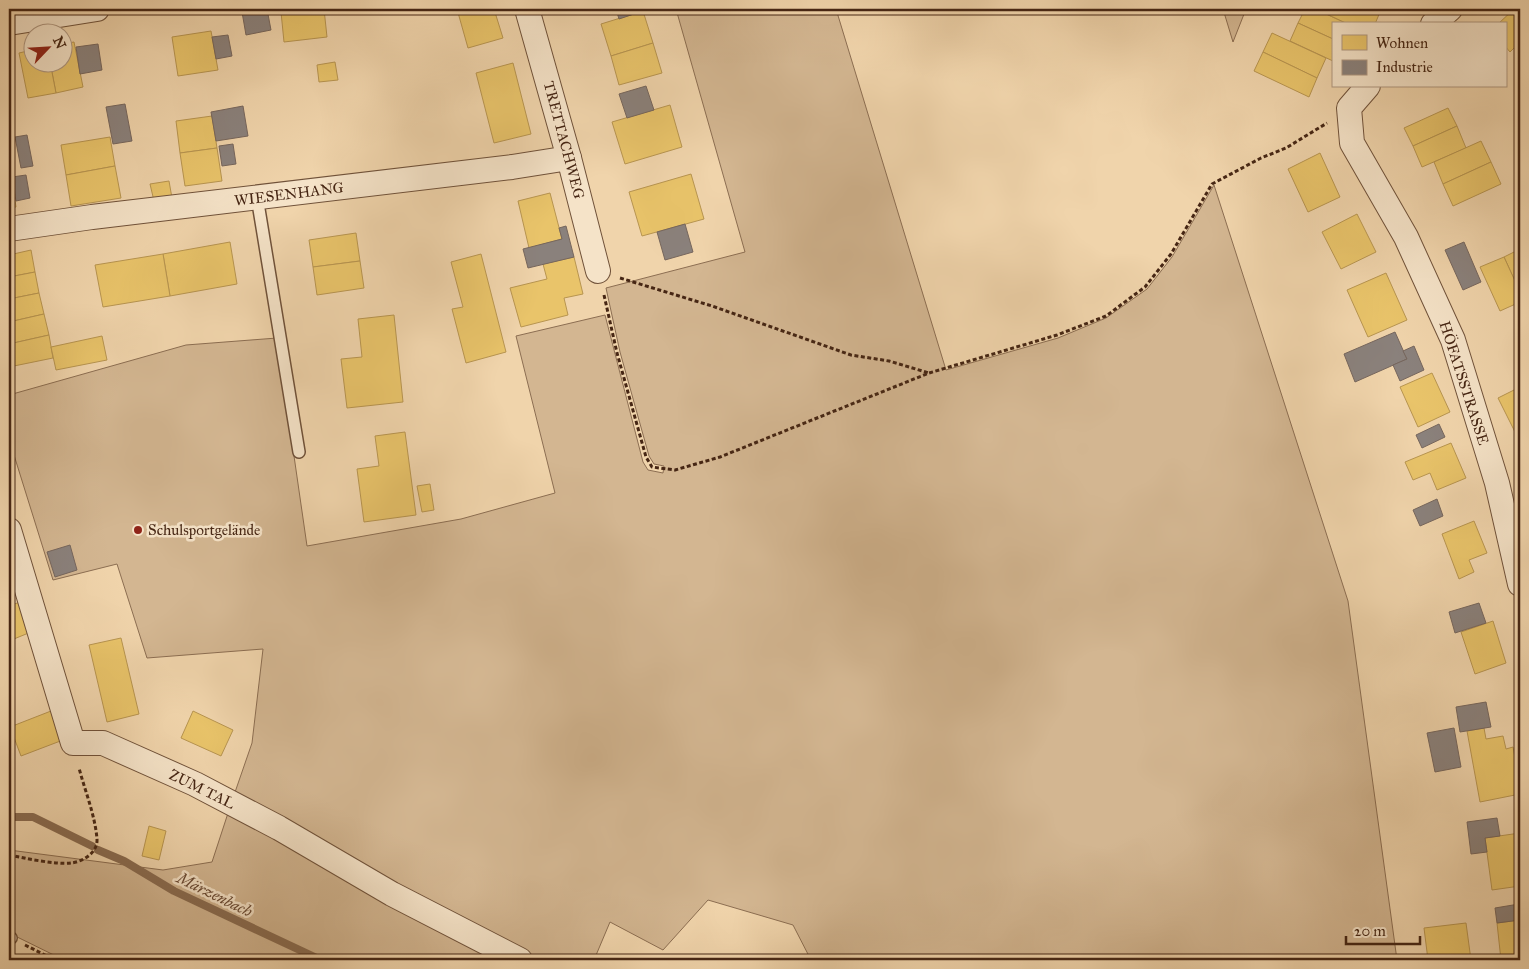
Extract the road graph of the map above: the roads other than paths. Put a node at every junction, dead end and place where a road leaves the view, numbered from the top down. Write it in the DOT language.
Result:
graph roads {
  1 [pos="97,9"];
  2 [pos="527,9"];
  3 [pos="1450,9"];
  4 [pos="1435,22"];
  5 [pos="9,23"];
  6 [pos="1366,88"];
  7 [pos="569,158"];
  8 [pos="257,197"];
  9 [pos="9,230"];
  10 [pos="598,271"];
  11 [pos="299,452"];
  12 [pos="9,530"];
  13 [pos="1520,584"];
  14 [pos="520,960"];
  1 -- 5 [label="street"];
  2 -- 7 [label="street, TRETTACHWEG"];
  3 -- 4 [label="street"];
  6 -- 13 [label="street, HÖFATSSTRASSE"];
  7 -- 8 [label="street, WIESENHANG"];
  7 -- 10 [label="street, TRETTACHWEG"];
  8 -- 9 [label="street, WIESENHANG"];
  8 -- 11 [label="lane"];
  12 -- 14 [label="street, ZUM TAL"];
}
